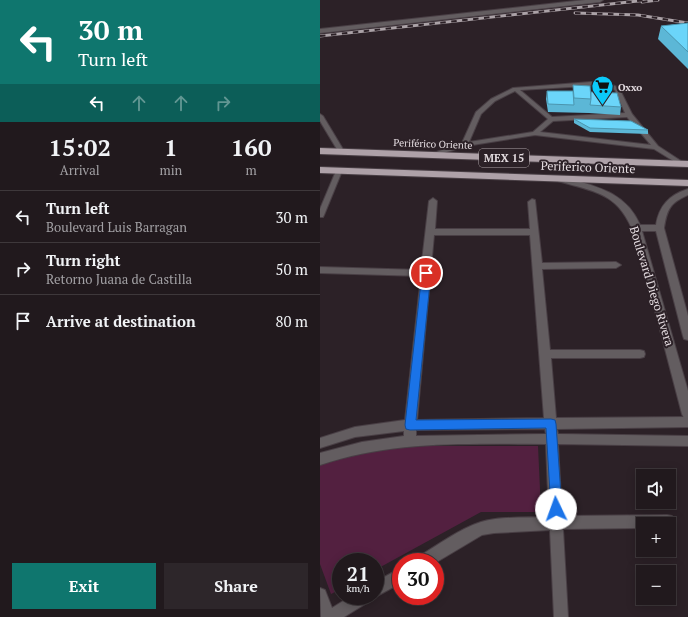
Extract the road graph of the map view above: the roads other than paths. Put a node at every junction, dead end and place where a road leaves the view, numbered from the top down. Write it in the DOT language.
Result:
graph roads {
  1 [pos="600,0"];
  2 [pos="320,31"];
  3 [pos="514,89"];
  4 [pos="628,115"];
  5 [pos="320,116"];
  6 [pos="551,119"];
  7 [pos="535,133"];
  8 [pos="465,144"];
  9 [pos="656,147"];
  10 [pos="320,151"];
  11 [pos="341,151"];
  12 [pos="432,154"];
  13 [pos="685,164"];
  14 [pos="320,170"];
  15 [pos="339,171"];
  16 [pos="558,178"];
  17 [pos="688,183"];
  18 [pos="688,192"];
  19 [pos="433,201"];
  20 [pos="532,202"];
  21 [pos="321,215"];
  22 [pos="636,228"];
  23 [pos="660,228"];
  24 [pos="430,232"];
  25 [pos="535,232"];
  26 [pos="616,265"];
  27 [pos="538,266"];
  28 [pos="320,270"];
  29 [pos="426,273"];
  30 [pos="688,336"];
  31 [pos="546,354"];
  32 [pos="640,354"];
  33 [pos="688,414"];
  34 [pos="688,422"];
  35 [pos="592,423"];
  36 [pos="640,423"];
  37 [pos="551,424"];
  38 [pos="410,425"];
  39 [pos="552,439"];
  40 [pos="594,439"];
  41 [pos="643,440"];
  42 [pos="688,441"];
  43 [pos="409,442"];
  44 [pos="320,444"];
  45 [pos="320,459"];
  46 [pos="636,522"];
  47 [pos="557,523"];
  48 [pos="439,553"];
  49 [pos="320,595"];
  50 [pos="350,605"];
  51 [pos="329,617"];
  52 [pos="561,617"];
  1 -- 2 [label="street"];
  3 -- 4 [label="lane"];
  3 -- 6 [label="lane"];
  3 -- 8 [label="lane"];
  4 -- 6 [label="lane"];
  4 -- 9 [label="lane"];
  5 -- 11 [label="lane"];
  6 -- 7 [label="lane"];
  7 -- 8 [label="lane"];
  7 -- 9 [label="lane"];
  8 -- 12 [label="lane"];
  9 -- 13 [label="lane"];
  10 -- 11 [label="highway, Periférico Oriente / MEX 15"];
  11 -- 12 [label="highway, Periférico Oriente / MEX 15"];
  12 -- 13 [label="highway, Periférico Oriente / MEX 15"];
  14 -- 15 [label="highway, Periferico Oriente / MEX 15"];
  15 -- 16 [label="highway, Periferico Oriente / MEX 15"];
  15 -- 21 [label="lane"];
  16 -- 17 [label="highway, Periferico Oriente / MEX 15"];
  16 -- 22 [label="street, Boulevard Diego Rivera"];
  18 -- 23 [label="street, Boulevard Diego Rivera"];
  19 -- 24 [label="street"];
  20 -- 25 [label="street"];
  22 -- 23 [label="street"];
  22 -- 33 [label="street, Boulevard Diego Rivera"];
  23 -- 30 [label="street, Boulevard Diego Rivera"];
  24 -- 25 [label="street"];
  24 -- 29 [label="street"];
  25 -- 27 [label="street"];
  26 -- 27 [label="street"];
  27 -- 31 [label="street"];
  28 -- 29 [label="street"];
  29 -- 38 [label="street"];
  31 -- 32 [label="street"];
  31 -- 37 [label="street"];
  34 -- 36 [label="street"];
  35 -- 36 [label="street"];
  35 -- 37 [label="street"];
  35 -- 40 [label="street"];
  36 -- 41 [label="street"];
  37 -- 38 [label="street"];
  37 -- 39 [label="street"];
  38 -- 43 [label="street"];
  38 -- 44 [label="street"];
  39 -- 40 [label="street"];
  39 -- 43 [label="street"];
  39 -- 47 [label="street"];
  40 -- 41 [label="street"];
  41 -- 42 [label="street"];
  43 -- 45 [label="street"];
  46 -- 47 [label="street"];
  47 -- 48 [label="street"];
  47 -- 52 [label="street"];
  49 -- 51 [label="street"];
  50 -- 51 [label="street"];
}
